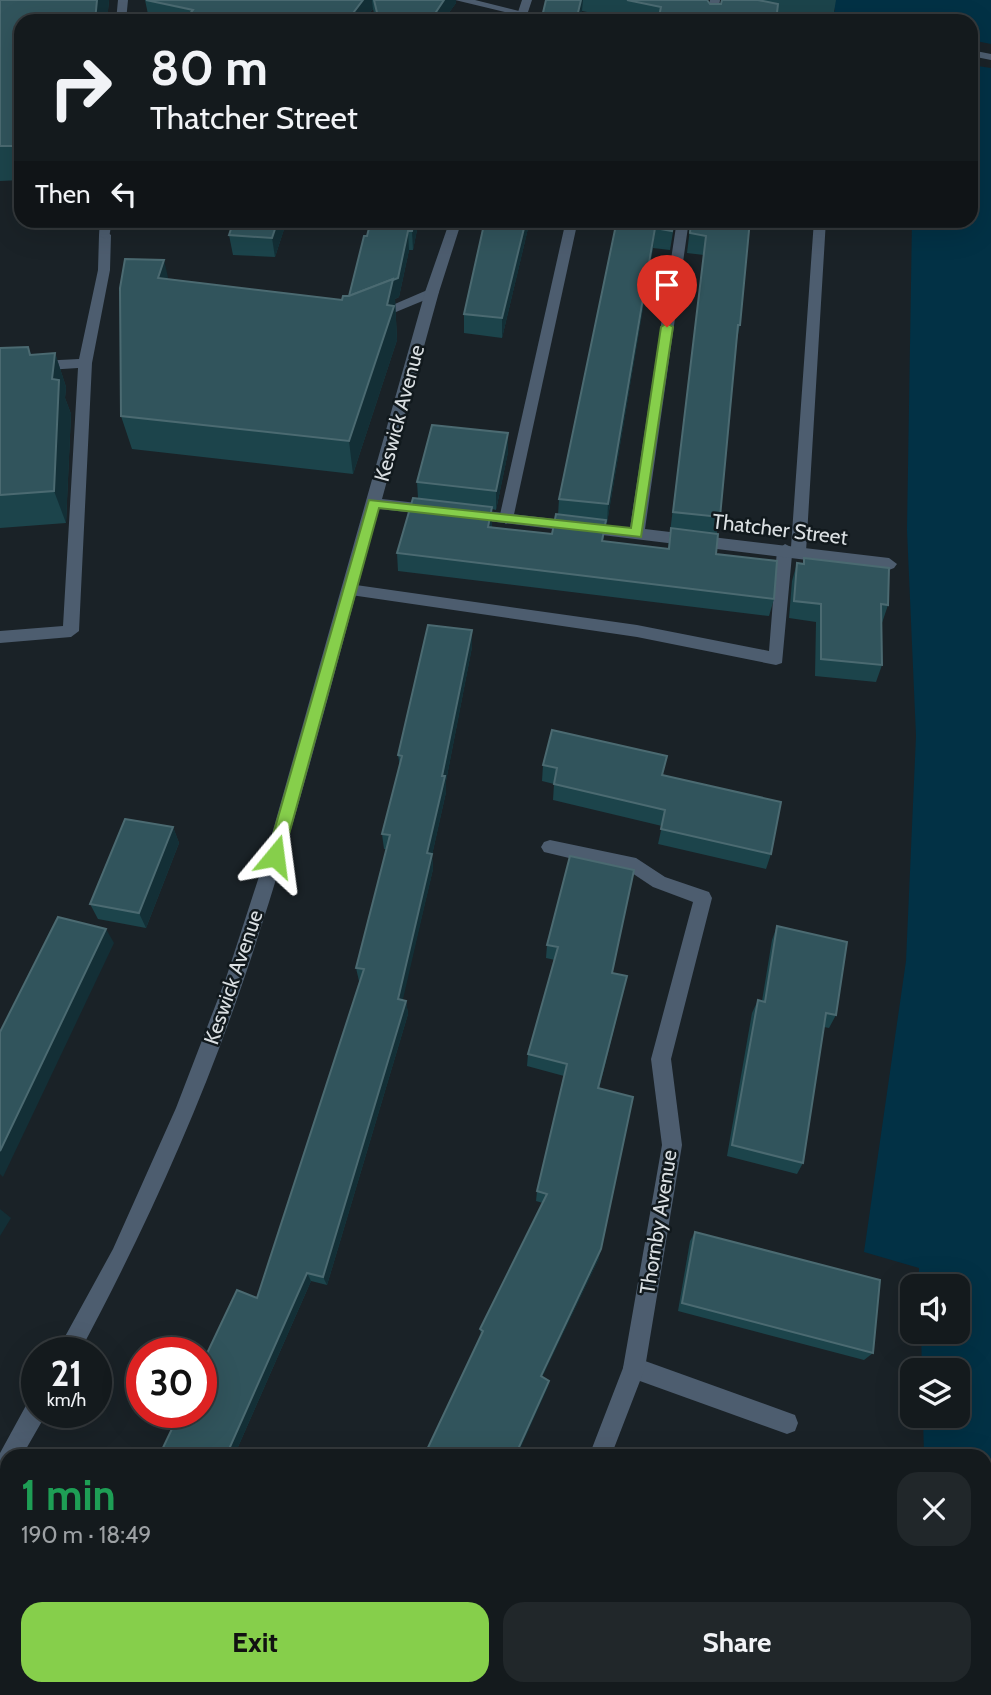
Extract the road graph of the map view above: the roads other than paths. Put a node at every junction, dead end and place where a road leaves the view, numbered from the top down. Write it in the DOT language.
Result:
graph roads {
  1 [pos="460,0"];
  2 [pos="711,4"];
  3 [pos="728,9"];
  4 [pos="742,12"];
  5 [pos="510,14"];
  6 [pos="754,14"];
  7 [pos="106,228"];
  8 [pos="453,228"];
  9 [pos="570,228"];
  10 [pos="682,228"];
  11 [pos="819,228"];
  12 [pos="432,292"];
  13 [pos="364,319"];
  14 [pos="86,363"];
  15 [pos="0,368"];
  16 [pos="374,503"];
  17 [pos="506,519"];
  18 [pos="637,533"];
  19 [pos="792,551"];
  20 [pos="889,564"];
  21 [pos="349,590"];
  22 [pos="0,637"];
  23 [pos="550,848"];
  24 [pos="76,1337"];
  25 [pos="634,1368"];
  26 [pos="787,1423"];
  27 [pos="26,1428"];
  28 [pos="14,1449"];
  29 [pos="603,1449"];
  1 -- 5 [label="street"];
  2 -- 3 [label="street"];
  4 -- 6 [label="street"];
  7 -- 14 [label="street"];
  8 -- 12 [label="street, Keswick Avenue"];
  9 -- 17 [label="street"];
  10 -- 18 [label="street"];
  11 -- 19 [label="street"];
  12 -- 13 [label="street"];
  12 -- 16 [label="street, Keswick Avenue"];
  14 -- 15 [label="street"];
  14 -- 22 [label="street"];
  16 -- 17 [label="street, Thatcher Street"];
  16 -- 21 [label="street, Keswick Avenue"];
  17 -- 18 [label="street, Thatcher Street"];
  18 -- 19 [label="street, Thatcher Street"];
  19 -- 20 [label="street, Thatcher Street"];
  19 -- 21 [label="street"];
  21 -- 24 [label="street, Keswick Avenue"];
  23 -- 25 [label="street, Thornby Avenue"];
  25 -- 26 [label="street"];
  25 -- 29 [label="street, Thornby Avenue"];
  27 -- 28 [label="street"];
}
